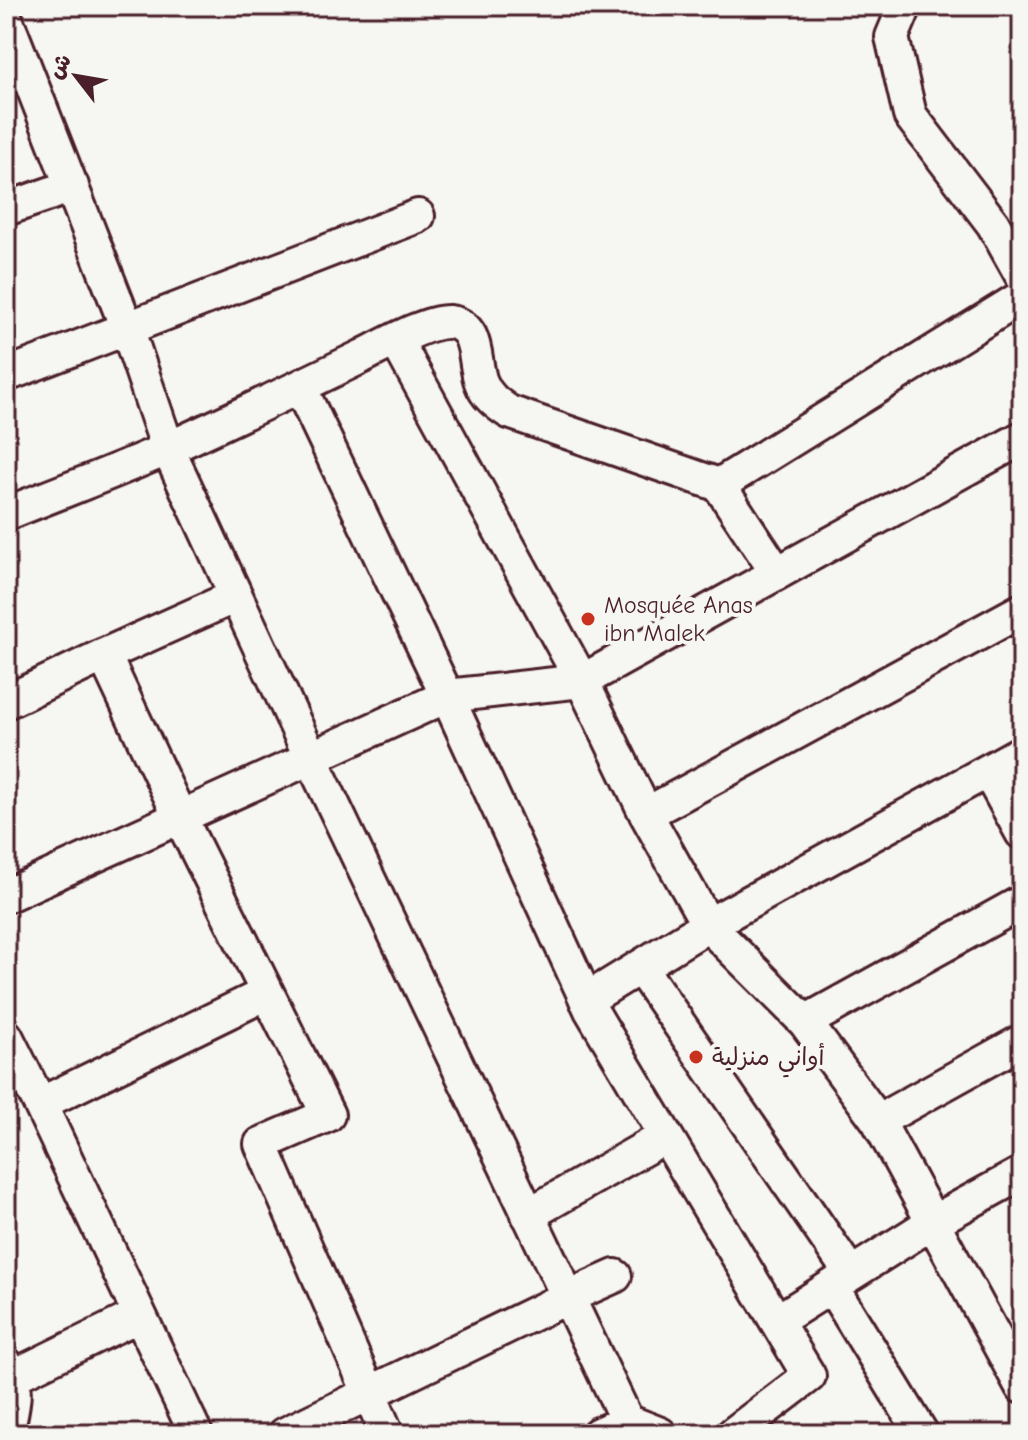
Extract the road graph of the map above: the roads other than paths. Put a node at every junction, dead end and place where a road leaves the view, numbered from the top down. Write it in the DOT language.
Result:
graph roads {
  1 [pos="903,11"];
  2 [pos="9,35"];
  3 [pos="72,186"];
  4 [pos="6,209"];
  5 [pos="418,216"];
  6 [pos="1022,276"];
  7 [pos="1022,297"];
  8 [pos="127,328"];
  9 [pos="396,340"];
  10 [pos="6,375"];
  11 [pos="300,387"];
  12 [pos="1022,438"];
  13 [pos="168,449"];
  14 [pos="719,485"];
  15 [pos="6,514"];
  16 [pos="777,573"];
  17 [pos="236,596"];
  18 [pos="1022,610"];
  19 [pos="104,655"];
  20 [pos="582,681"];
  21 [pos="447,696"];
  22 [pos="6,702"];
  23 [pos="1022,752"];
  24 [pos="311,758"];
  25 [pos="988,771"];
  26 [pos="646,814"];
  27 [pos="180,817"];
  28 [pos="1022,833"];
  29 [pos="6,896"];
  30 [pos="1022,902"];
  31 [pos="708,925"];
  32 [pos="640,967"];
  33 [pos="267,993"];
  34 [pos="586,1000"];
  35 [pos="805,1022"];
  36 [pos="6,1036"];
  37 [pos="1022,1041"];
  38 [pos="40,1104"];
  39 [pos="878,1121"];
  40 [pos="666,1136"];
  41 [pos="1022,1173"];
  42 [pos="528,1215"];
  43 [pos="933,1222"];
  44 [pos="615,1276"];
  45 [pos="841,1281"];
  46 [pos="568,1297"];
  47 [pos="139,1315"];
  48 [pos="777,1321"];
  49 [pos="8,1373"];
  50 [pos="1022,1387"];
  51 [pos="369,1394"];
  52 [pos="612,1428"];
  53 [pos="7,1434"];
  54 [pos="196,1434"];
  55 [pos="285,1434"];
  56 [pos="387,1434"];
  57 [pos="660,1434"];
  58 [pos="733,1434"];
  59 [pos="922,1434"];
  1 -- 6 [label="street"];
  2 -- 3 [label="street"];
  3 -- 4 [label="street"];
  3 -- 8 [label="street"];
  5 -- 8 [label="street"];
  7 -- 14 [label="street"];
  8 -- 10 [label="street"];
  8 -- 13 [label="street"];
  9 -- 11 [label="street"];
  9 -- 14 [label="street"];
  9 -- 20 [label="street"];
  11 -- 13 [label="street"];
  11 -- 21 [label="street"];
  12 -- 16 [label="street"];
  13 -- 15 [label="street"];
  13 -- 17 [label="street"];
  14 -- 16 [label="street"];
  16 -- 20 [label="street"];
  17 -- 19 [label="street"];
  17 -- 24 [label="street"];
  18 -- 26 [label="street"];
  19 -- 22 [label="street"];
  19 -- 27 [label="street"];
  20 -- 21 [label="street"];
  20 -- 26 [label="street"];
  21 -- 24 [label="street"];
  21 -- 34 [label="street"];
  23 -- 25 [label="street"];
  24 -- 27 [label="street"];
  24 -- 42 [label="street"];
  25 -- 28 [label="street"];
  25 -- 31 [label="street"];
  26 -- 31 [label="street"];
  27 -- 29 [label="street"];
  27 -- 33 [label="street"];
  30 -- 35 [label="street"];
  31 -- 32 [label="street"];
  31 -- 35 [label="street"];
  32 -- 34 [label="street"];
  32 -- 45 [label="street"];
  33 -- 38 [label="street"];
  33 -- 51 [label="street"];
  34 -- 40 [label="street"];
  35 -- 39 [label="street"];
  36 -- 38 [label="street"];
  37 -- 39 [label="street"];
  38 -- 47 [label="street"];
  39 -- 43 [label="street"];
  40 -- 42 [label="street"];
  40 -- 48 [label="street"];
  41 -- 43 [label="street"];
  42 -- 46 [label="street"];
  43 -- 45 [label="street"];
  43 -- 50 [label="street"];
  44 -- 46 [label="street"];
  45 -- 48 [label="street"];
  45 -- 59 [label="street"];
  46 -- 51 [label="street"];
  46 -- 52 [label="street"];
  47 -- 49 [label="street"];
  47 -- 54 [label="street"];
  48 -- 58 [label="street"];
  49 -- 53 [label="street"];
  51 -- 55 [label="street"];
  51 -- 56 [label="street"];
  52 -- 57 [label="street"];
}
